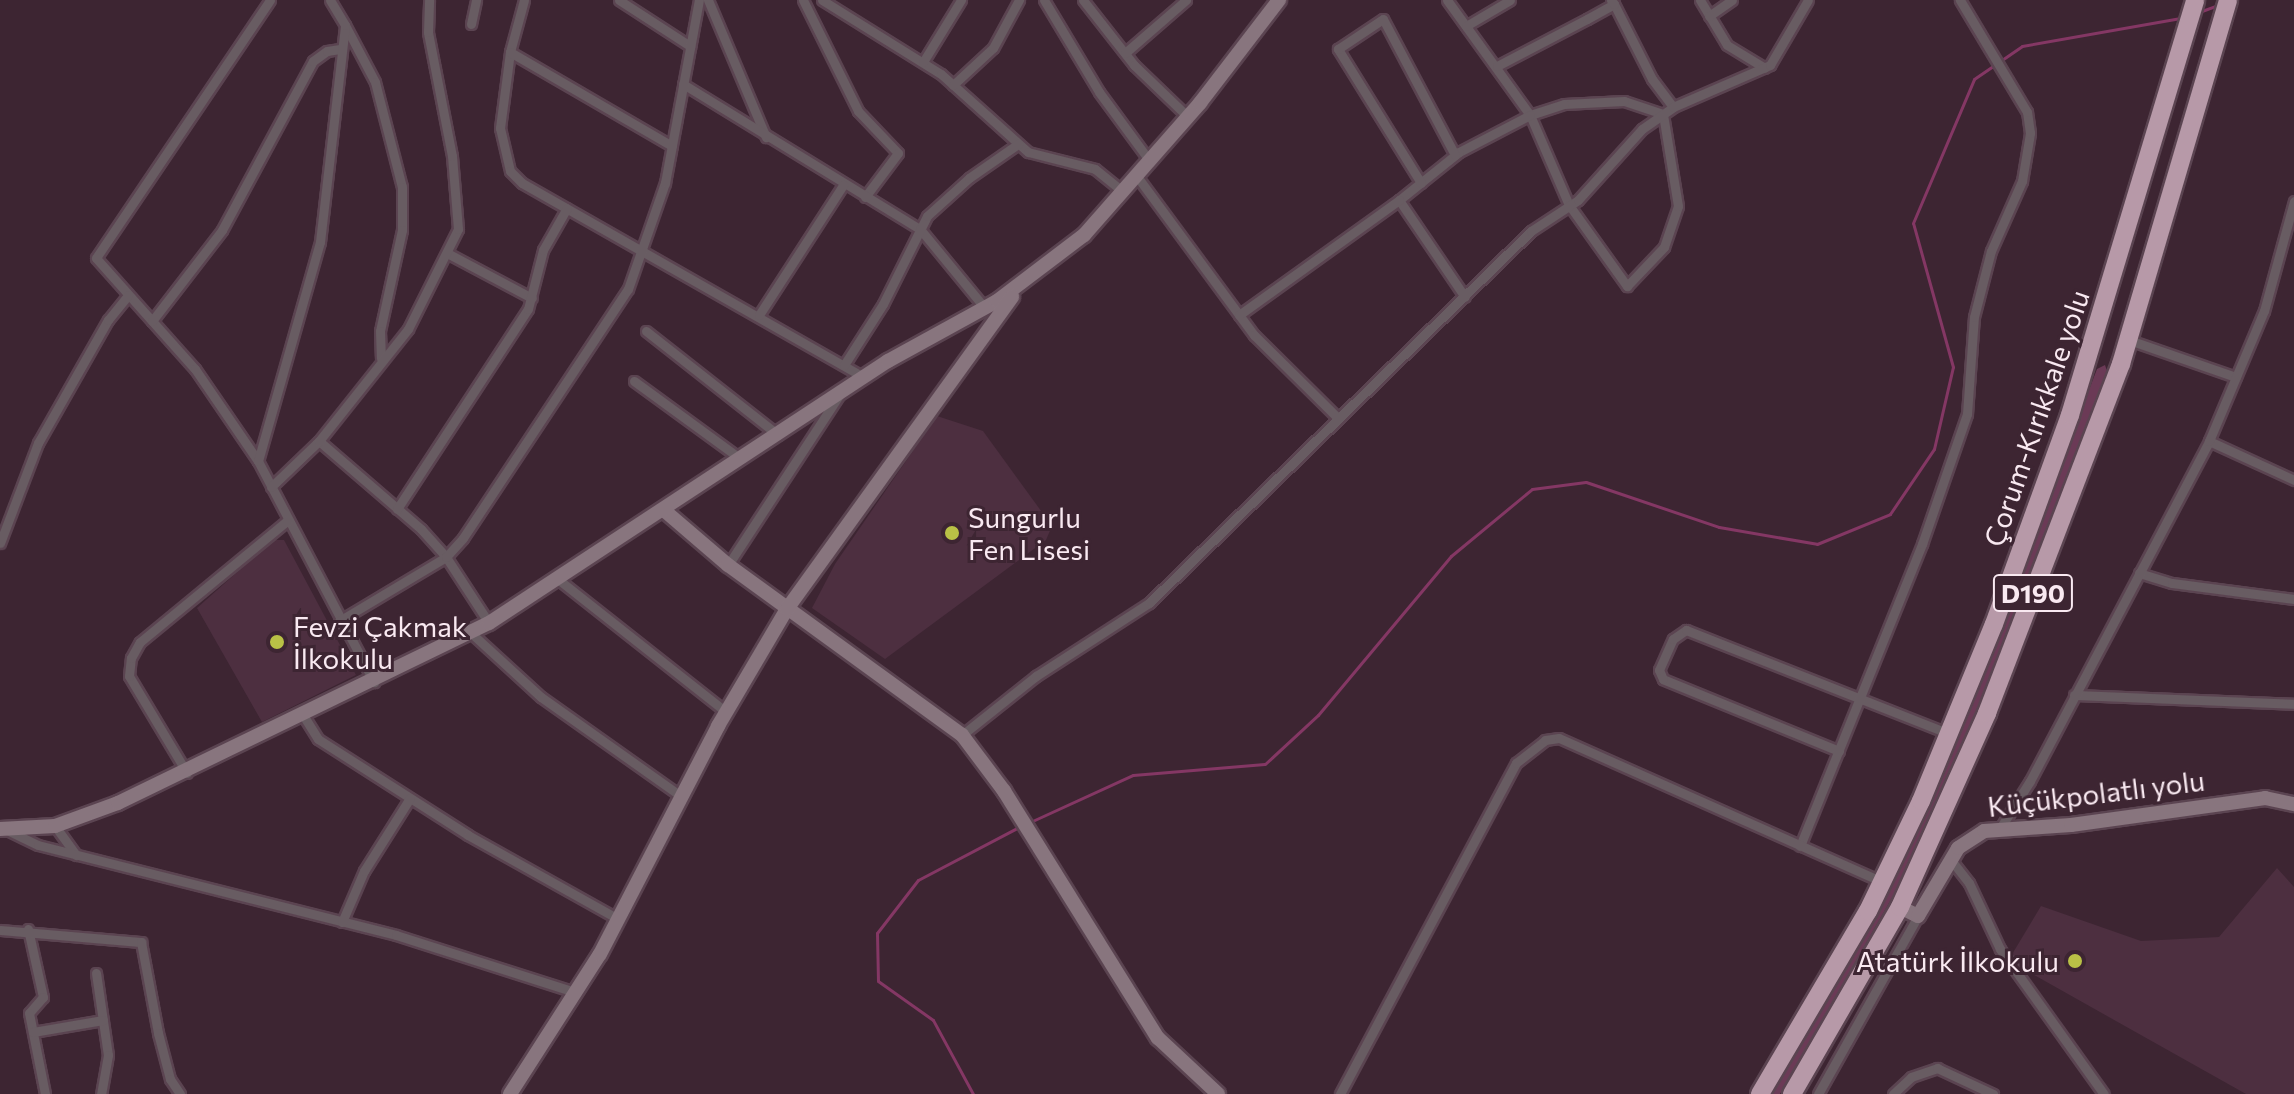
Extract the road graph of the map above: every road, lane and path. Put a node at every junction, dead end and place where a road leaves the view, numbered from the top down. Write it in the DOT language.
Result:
graph roads {
  1 [pos="270,0"];
  2 [pos="330,0"];
  3 [pos="429,0"];
  4 [pos="476,0"];
  5 [pos="524,0"];
  6 [pos="619,0"];
  7 [pos="699,0"];
  8 [pos="708,0"];
  9 [pos="803,0"];
  10 [pos="822,0"];
  11 [pos="961,0"];
  12 [pos="1019,0"];
  13 [pos="1044,0"];
  14 [pos="1083,0"];
  15 [pos="1186,0"];
  16 [pos="1279,0"];
  17 [pos="1447,0"];
  18 [pos="1510,0"];
  19 [pos="1700,0"];
  20 [pos="1732,0"];
  21 [pos="1808,0"];
  22 [pos="1960,0"];
  23 [pos="2195,0"];
  24 [pos="2228,0"];
  25 [pos="1612,2"];
  26 [pos="1709,16"];
  27 [pos="471,24"];
  28 [pos="345,25"];
  29 [pos="1466,26"];
  30 [pos="690,46"];
  31 [pos="340,49"];
  32 [pos="510,52"];
  33 [pos="1125,53"];
  34 [pos="923,62"];
  35 [pos="1497,66"];
  36 [pos="1765,68"];
  37 [pos="683,84"];
  38 [pos="953,85"];
  39 [pos="1673,107"];
  40 [pos="1663,114"];
  41 [pos="1530,115"];
  42 [pos="1187,116"];
  43 [pos="766,137"];
  44 [pos="1018,144"];
  45 [pos="672,146"];
  46 [pos="1455,155"];
  47 [pos="1149,160"];
  48 [pos="1136,175"];
  49 [pos="1421,183"];
  50 [pos="843,185"];
  51 [pos="1122,191"];
  52 [pos="865,197"];
  53 [pos="1399,200"];
  54 [pos="2294,201"];
  55 [pos="1569,205"];
  56 [pos="567,208"];
  57 [pos="920,229"];
  58 [pos="2283,242"];
  59 [pos="2294,246"];
  60 [pos="642,249"];
  61 [pos="447,253"];
  62 [pos="1027,278"];
  63 [pos="128,295"];
  64 [pos="1465,297"];
  65 [pos="532,298"];
  66 [pos="985,308"];
  67 [pos="759,315"];
  68 [pos="1239,315"];
  69 [pos="152,321"];
  70 [pos="646,331"];
  71 [pos="2129,340"];
  72 [pos="381,358"];
  73 [pos="844,365"];
  74 [pos="864,377"];
  75 [pos="2236,377"];
  76 [pos="634,381"];
  77 [pos="839,394"];
  78 [pos="1338,418"];
  79 [pos="778,435"];
  80 [pos="319,441"];
  81 [pos="2209,441"];
  82 [pos="742,460"];
  83 [pos="258,461"];
  84 [pos="2294,480"];
  85 [pos="271,487"];
  86 [pos="397,509"];
  87 [pos="665,511"];
  88 [pos="288,520"];
  89 [pos="0,543"];
  90 [pos="446,557"];
  91 [pos="728,565"];
  92 [pos="2139,573"];
  93 [pos="559,580"];
  94 [pos="2294,599"];
  95 [pos="787,609"];
  96 [pos="339,621"];
  97 [pos="489,623"];
  98 [pos="470,632"];
  99 [pos="374,682"];
  100 [pos="2074,695"];
  101 [pos="1860,701"];
  102 [pos="2294,704"];
  103 [pos="726,712"];
  104 [pos="303,715"];
  105 [pos="1950,734"];
  106 [pos="962,735"];
  107 [pos="1839,751"];
  108 [pos="187,773"];
  109 [pos="681,796"];
  110 [pos="410,798"];
  111 [pos="2294,804"];
  112 [pos="55,826"];
  113 [pos="3,829"];
  114 [pos="1999,830"];
  115 [pos="1800,846"];
  116 [pos="76,855"];
  117 [pos="1951,860"];
  118 [pos="1882,882"];
  119 [pos="1900,907"];
  120 [pos="1918,916"];
  121 [pos="618,919"];
  122 [pos="342,922"];
  123 [pos="28,929"];
  124 [pos="0,930"];
  125 [pos="96,973"];
  126 [pos="575,992"];
  127 [pos="1840,1015"];
  128 [pos="103,1020"];
  129 [pos="1858,1025"];
  130 [pos="33,1032"];
  131 [pos="45,1094"];
  132 [pos="101,1094"];
  133 [pos="180,1094"];
  134 [pos="510,1094"];
  135 [pos="1218,1094"];
  136 [pos="1340,1094"];
  137 [pos="1760,1094"];
  138 [pos="1792,1094"];
  139 [pos="1818,1094"];
  140 [pos="1893,1094"];
  141 [pos="1993,1094"];
  142 [pos="2104,1094"];
  1 -- 63 [label="street"];
  2 -- 28 [label="street"];
  3 -- 61 [label="street"];
  4 -- 27 [label="street"];
  5 -- 32 [label="street"];
  6 -- 30 [label="street"];
  7 -- 30 [label="street"];
  8 -- 43 [label="street"];
  9 -- 52 [label="street"];
  10 -- 34 [label="street"];
  11 -- 34 [label="street"];
  12 -- 38 [label="street"];
  13 -- 47 [label="street"];
  14 -- 33 [label="street"];
  15 -- 33 [label="street"];
  16 -- 42 [label="street"];
  17 -- 29 [label="street"];
  18 -- 29 [label="street"];
  19 -- 26 [label="street"];
  20 -- 26 [label="street"];
  21 -- 36 [label="street"];
  22 -- 101 [label="street"];
  23 -- 105 [label="highway, Çorum-Kırıkkale yolu / D190"];
  24 -- 71 [label="highway, Çorum-Kırıkkale yolu / D190"];
  25 -- 35 [label="street"];
  25 -- 39 [label="street"];
  26 -- 36 [label="street"];
  28 -- 31 [label="street"];
  28 -- 72 [label="street"];
  29 -- 35 [label="street"];
  30 -- 37 [label="street"];
  31 -- 69 [label="street"];
  31 -- 83 [label="street"];
  32 -- 45 [label="street"];
  32 -- 56 [label="street"];
  33 -- 42 [label="street"];
  34 -- 38 [label="street"];
  35 -- 41 [label="street"];
  36 -- 39 [label="street"];
  37 -- 43 [label="street"];
  37 -- 45 [label="street"];
  38 -- 44 [label="street"];
  39 -- 40 [label="street"];
  40 -- 41 [label="street"];
  40 -- 55 [label="street"];
  40 -- 55 [label="street"];
  41 -- 46 [label="street"];
  41 -- 55 [label="street"];
  42 -- 47 [label="street"];
  43 -- 50 [label="street"];
  44 -- 51 [label="street"];
  44 -- 57 [label="street"];
  45 -- 60 [label="street"];
  46 -- 49 [label="street"];
  46 -- 49 [label="street"];
  47 -- 48 [label="street"];
  48 -- 51 [label="street"];
  48 -- 68 [label="street"];
  49 -- 53 [label="street"];
  50 -- 52 [label="street"];
  50 -- 67 [label="street"];
  51 -- 62 [label="street"];
  52 -- 57 [label="street"];
  53 -- 64 [label="street"];
  53 -- 68 [label="street"];
  54 -- 58 [label="street"];
  55 -- 64 [label="street"];
  56 -- 60 [label="street"];
  56 -- 65 [label="street"];
  57 -- 66 [label="street"];
  57 -- 73 [label="street"];
  58 -- 59 [label="street"];
  58 -- 75 [label="street"];
  60 -- 67 [label="street"];
  60 -- 90 [label="street"];
  61 -- 65 [label="street"];
  61 -- 72 [label="street"];
  62 -- 66 [label="street"];
  62 -- 95 [label="street"];
  63 -- 69 [label="street"];
  63 -- 89 [label="street"];
  64 -- 78 [label="street"];
  65 -- 86 [label="street"];
  66 -- 74 [label="street"];
  67 -- 73 [label="street"];
  68 -- 78 [label="street"];
  69 -- 83 [label="street"];
  70 -- 79 [label="street"];
  71 -- 75 [label="street"];
  71 -- 119 [label="highway, Çorum-Kırıkkale yolu / D190"];
  72 -- 80 [label="street"];
  73 -- 74 [label="street"];
  74 -- 77 [label="street"];
  75 -- 81 [label="street"];
  76 -- 82 [label="street"];
  77 -- 79 [label="street"];
  77 -- 91 [label="street"];
  78 -- 106 [label="street"];
  79 -- 82 [label="street"];
  80 -- 85 [label="street"];
  80 -- 86 [label="street"];
  81 -- 84 [label="street"];
  81 -- 92 [label="street"];
  82 -- 87 [label="street"];
  83 -- 85 [label="street"];
  85 -- 88 [label="street"];
  86 -- 90 [label="street"];
  87 -- 91 [label="street"];
  87 -- 93 [label="street"];
  88 -- 96 [label="street"];
  88 -- 108 [label="street"];
  90 -- 96 [label="street"];
  90 -- 97 [label="street"];
  91 -- 95 [label="street"];
  92 -- 94 [label="street"];
  92 -- 100 [label="street"];
  93 -- 97 [label="street"];
  93 -- 103 [label="street"];
  95 -- 103 [label="street"];
  95 -- 106 [label="street"];
  96 -- 99 [label="street"];
  97 -- 98 [label="street"];
  98 -- 99 [label="street"];
  98 -- 109 [label="street"];
  99 -- 104 [label="street"];
  100 -- 102 [label="street"];
  100 -- 114 [label="street"];
  101 -- 105 [label="street"];
  101 -- 107 [label="street"];
  101 -- 107 [label="street"];
  103 -- 109 [label="street"];
  104 -- 108 [label="street"];
  104 -- 110 [label="street"];
  105 -- 118 [label="highway, Çorum-Kırıkkale yolu / D190"];
  106 -- 135 [label="street"];
  107 -- 115 [label="street"];
  108 -- 112 [label="street"];
  109 -- 121 [label="street"];
  110 -- 121 [label="street"];
  110 -- 122 [label="street"];
  111 -- 114 [label="street, Küçükpolatlı yolu"];
  112 -- 113 [label="street"];
  112 -- 116 [label="street"];
  113 -- 116 [label="street"];
  114 -- 117 [label="street, Küçükpolatlı yolu"];
  115 -- 118 [label="street"];
  115 -- 136 [label="street"];
  116 -- 122 [label="street"];
  117 -- 120 [label="street, Küçükpolatlı yolu"];
  117 -- 142 [label="street"];
  118 -- 137 [label="highway, Çorum-Kırıkkale yolu / D190"];
  119 -- 120 [label="street"];
  119 -- 127 [label="highway, Çorum-Kırıkkale yolu / D190"];
  120 -- 129 [label="street"];
  121 -- 126 [label="street"];
  122 -- 126 [label="street"];
  123 -- 124 [label="street"];
  123 -- 130 [label="street"];
  123 -- 133 [label="street"];
  125 -- 128 [label="street"];
  126 -- 134 [label="street"];
  127 -- 129 [label="street"];
  127 -- 138 [label="highway, Çorum-Kırıkkale yolu / D190"];
  128 -- 130 [label="street"];
  128 -- 132 [label="street"];
  129 -- 139 [label="street"];
  130 -- 131 [label="street"];
  140 -- 141 [label="street"];
}
